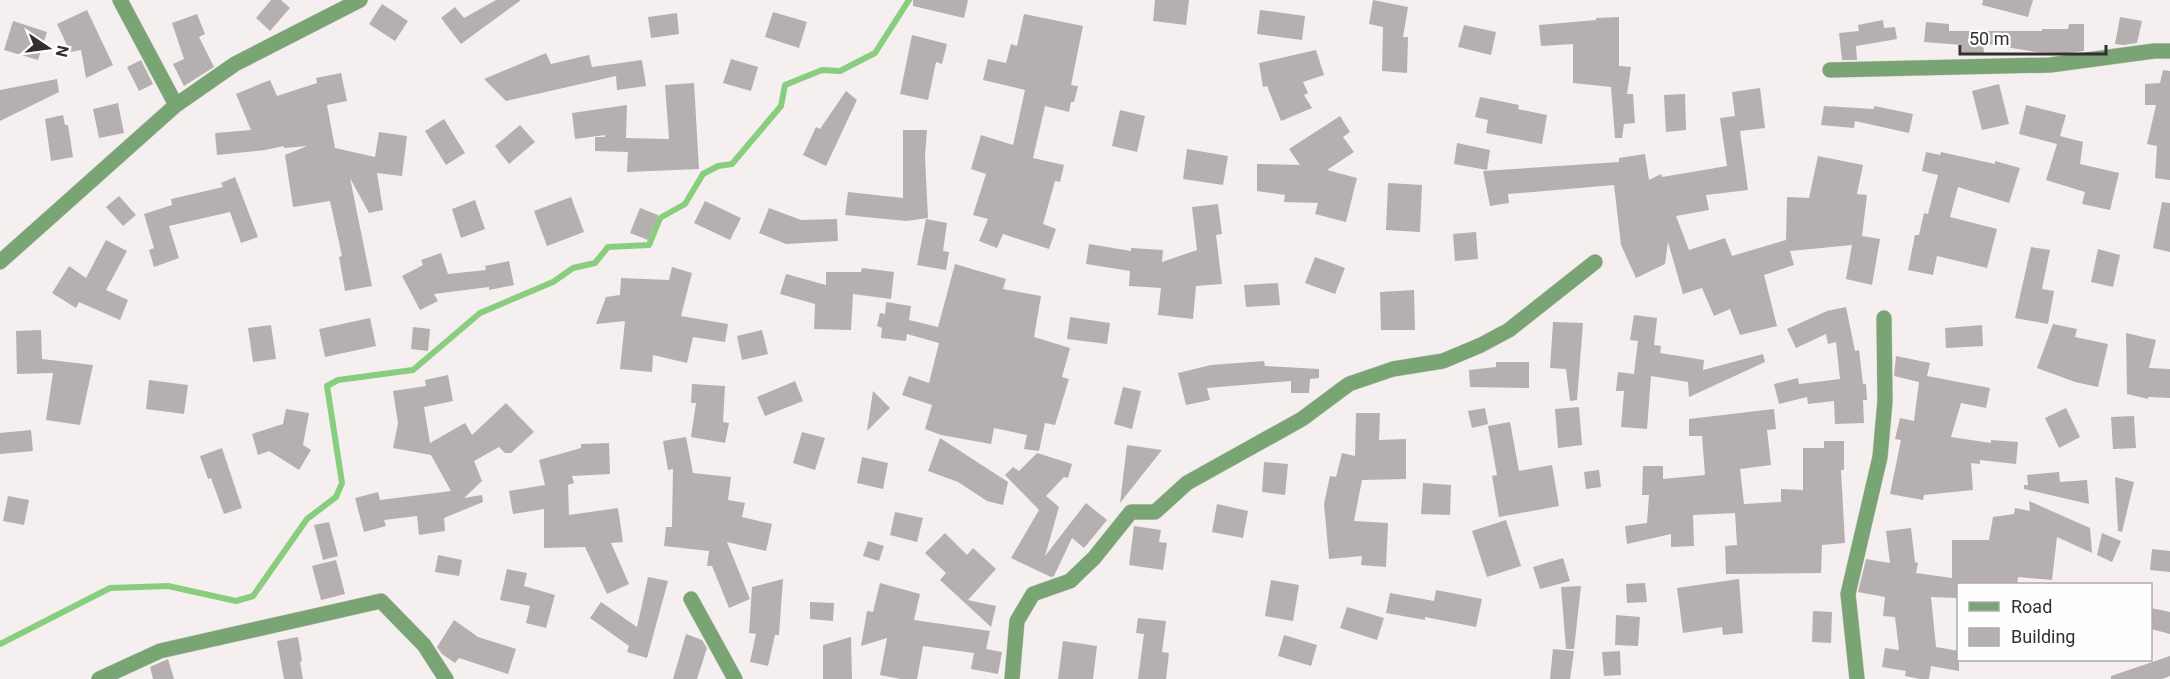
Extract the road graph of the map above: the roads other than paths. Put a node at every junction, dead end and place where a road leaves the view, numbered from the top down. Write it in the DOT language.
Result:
graph roads {
  1 [pos="120,0"];
  2 [pos="360,0"];
  3 [pos="2170,51"];
  4 [pos="1830,70"];
  5 [pos="176,105"];
  6 [pos="0,262"];
  7 [pos="1595,262"];
  8 [pos="1884,318"];
  9 [pos="691,599"];
  10 [pos="99,679"];
  11 [pos="446,679"];
  12 [pos="735,679"];
  13 [pos="1012,679"];
  14 [pos="1857,679"];
  1 -- 5 [label="street"];
  2 -- 5 [label="street"];
  3 -- 4 [label="street"];
  5 -- 6 [label="street"];
  7 -- 13 [label="street"];
  8 -- 14 [label="street"];
  9 -- 12 [label="street"];
  10 -- 11 [label="street"];
}
